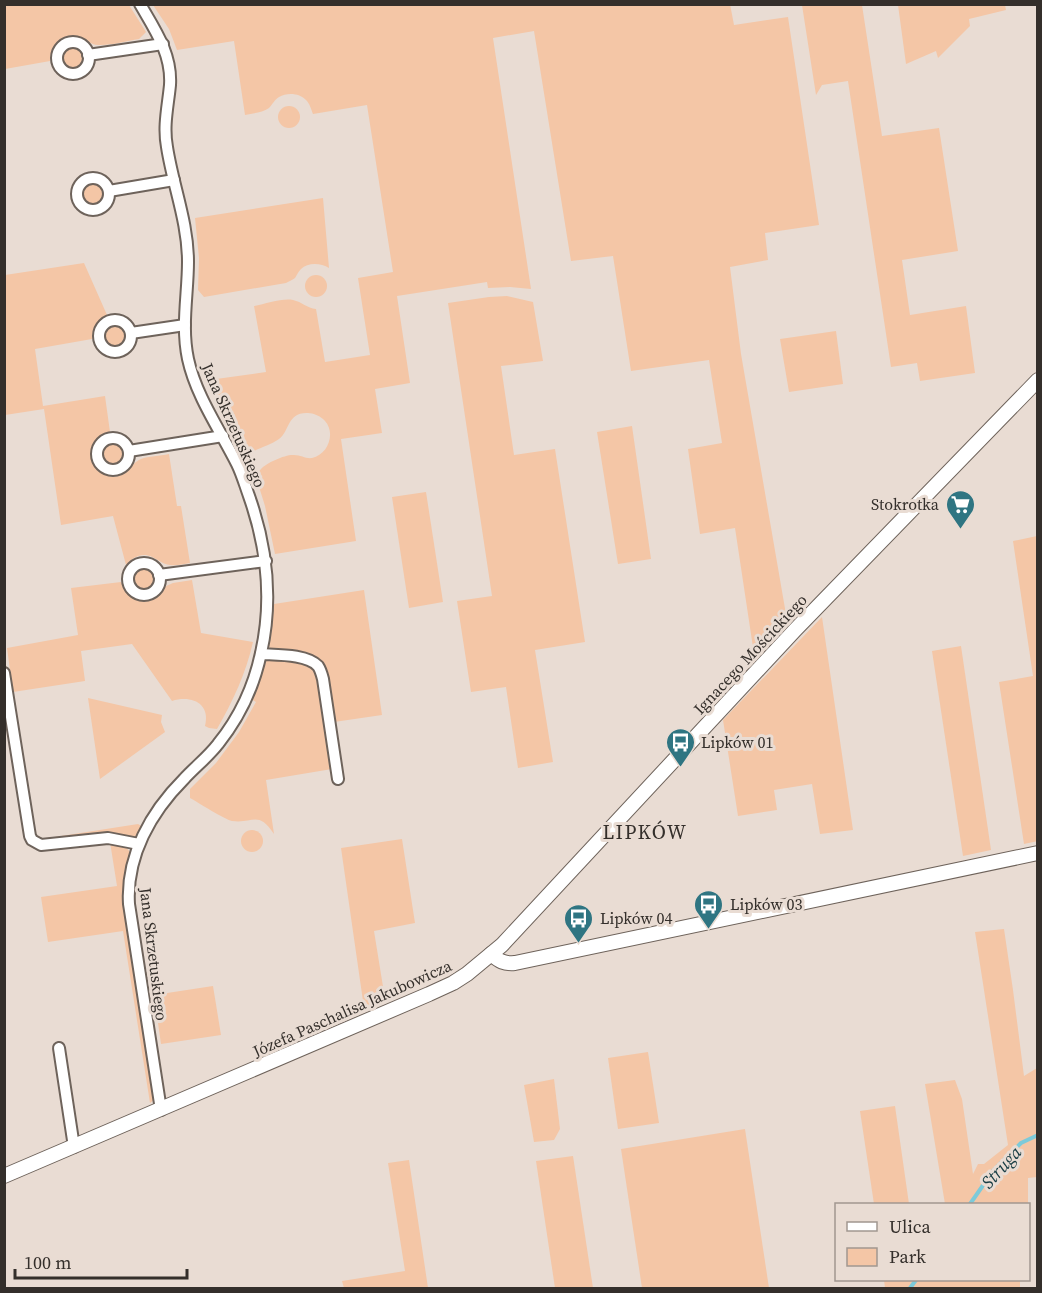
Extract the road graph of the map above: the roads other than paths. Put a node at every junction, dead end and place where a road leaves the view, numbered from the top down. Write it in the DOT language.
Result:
graph roads {
  1 [pos="140,4"];
  2 [pos="163,44"];
  3 [pos="88,55"];
  4 [pos="174,180"];
  5 [pos="109,191"];
  6 [pos="185,325"];
  7 [pos="131,333"];
  8 [pos="1038,380"];
  9 [pos="223,436"];
  10 [pos="129,451"];
  11 [pos="266,561"];
  12 [pos="159,575"];
  13 [pos="261,654"];
  14 [pos="4,674"];
  15 [pos="338,779"];
  16 [pos="139,844"];
  17 [pos="1038,853"];
  18 [pos="491,954"];
  19 [pos="59,1048"];
  20 [pos="161,1110"];
  21 [pos="74,1147"];
  22 [pos="4,1176"];
  1 -- 2 [label="street, Jana Skrzetuskiego"];
  2 -- 3 [label="street"];
  2 -- 4 [label="street, Jana Skrzetuskiego"];
  4 -- 5 [label="street"];
  4 -- 6 [label="street, Jana Skrzetuskiego"];
  6 -- 7 [label="street"];
  6 -- 9 [label="street, Jana Skrzetuskiego"];
  8 -- 18 [label="street, Ignacego Mościckiego"];
  9 -- 10 [label="street"];
  9 -- 11 [label="street, Jana Skrzetuskiego"];
  11 -- 12 [label="street"];
  11 -- 13 [label="street, Jana Skrzetuskiego"];
  13 -- 15 [label="street"];
  13 -- 16 [label="street, Jana Skrzetuskiego"];
  14 -- 16 [label="street"];
  16 -- 20 [label="street, Jana Skrzetuskiego"];
  17 -- 18 [label="street"];
  18 -- 20 [label="street, Józefa Paschalisa Jakubowicza"];
  19 -- 21 [label="street"];
  20 -- 21 [label="street, Józefa Paschalisa Jakubowicza"];
  21 -- 22 [label="street, Józefa Paschalisa Jakubowicza"];
}
